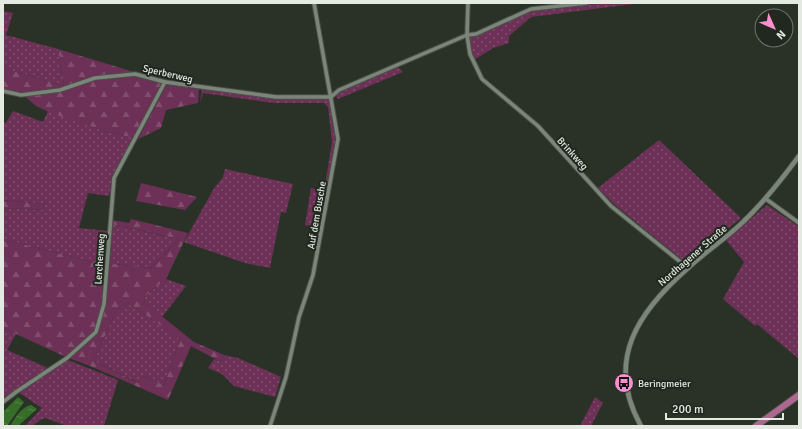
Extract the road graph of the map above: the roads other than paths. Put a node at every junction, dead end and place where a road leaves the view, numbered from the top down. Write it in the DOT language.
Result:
graph roads {
  1 [pos="314,3"];
  2 [pos="468,3"];
  3 [pos="587,3"];
  4 [pos="467,35"];
  5 [pos="165,82"];
  6 [pos="330,88"];
  7 [pos="339,90"];
  8 [pos="3,91"];
  9 [pos="331,97"];
  10 [pos="799,156"];
  11 [pos="766,199"];
  12 [pos="799,223"];
  13 [pos="688,268"];
  14 [pos="799,395"];
  15 [pos="3,402"];
  16 [pos="270,426"];
  17 [pos="641,426"];
  18 [pos="756,426"];
  1 -- 6 [label="street, Auf dem Busche"];
  2 -- 4 [label="street, Brinkweg"];
  3 -- 4 [label="street"];
  4 -- 7 [label="street"];
  4 -- 13 [label="street, Brinkweg"];
  5 -- 8 [label="street, Sperberweg"];
  5 -- 9 [label="street, Sperberweg"];
  5 -- 15 [label="street, Lerchenweg"];
  6 -- 7 [label="street"];
  6 -- 9 [label="street, Auf dem Busche"];
  7 -- 9 [label="street"];
  9 -- 16 [label="street, Auf dem Busche"];
  10 -- 11 [label="street, Nordhagener Straße"];
  11 -- 12 [label="street"];
  11 -- 13 [label="street, Nordhagener Straße"];
  13 -- 17 [label="street, Nordhagener Straße"];
  14 -- 18 [label="main road"];
}
